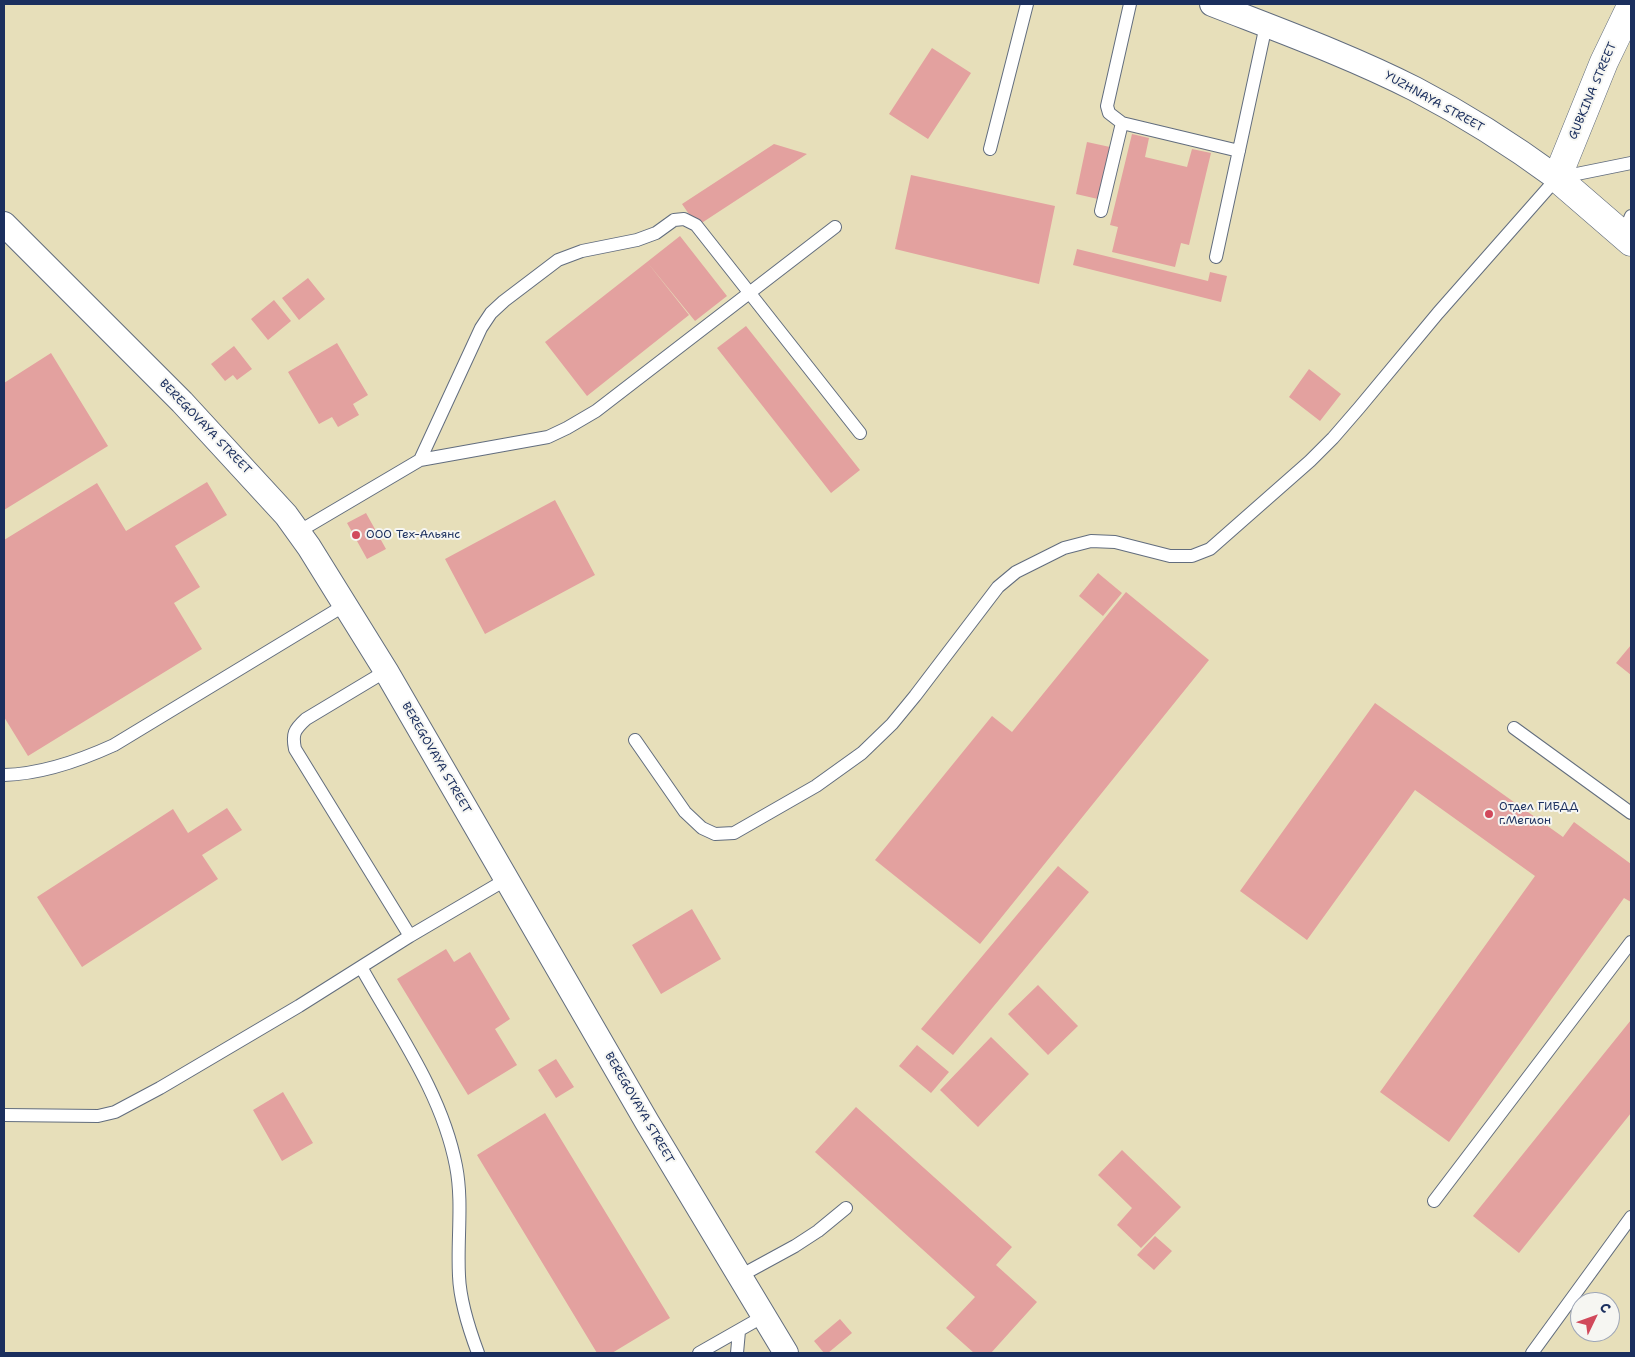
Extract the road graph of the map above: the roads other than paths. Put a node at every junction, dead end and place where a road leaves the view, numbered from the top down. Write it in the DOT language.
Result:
graph roads {
  1 [pos="1027,4"];
  2 [pos="1130,4"];
  3 [pos="1212,4"];
  4 [pos="1631,6"];
  5 [pos="1266,25"];
  6 [pos="1122,123"];
  7 [pos="990,149"];
  8 [pos="1239,151"];
  9 [pos="1631,163"];
  10 [pos="1558,178"];
  11 [pos="1101,211"];
  12 [pos="4,224"];
  13 [pos="835,227"];
  14 [pos="1629,231"];
  15 [pos="1216,257"];
  16 [pos="750,293"];
  17 [pos="860,433"];
  18 [pos="420,460"];
  19 [pos="298,532"];
  20 [pos="345,605"];
  21 [pos="386,671"];
  22 [pos="1514,728"];
  23 [pos="635,740"];
  24 [pos="4,775"];
  25 [pos="1631,813"];
  26 [pos="507,879"];
  27 [pos="410,936"];
  28 [pos="1631,942"];
  29 [pos="361,967"];
  30 [pos="4,1115"];
  31 [pos="1434,1201"];
  32 [pos="846,1208"];
  33 [pos="1631,1216"];
  34 [pos="740,1276"];
  35 [pos="764,1316"];
  36 [pos="738,1331"];
  37 [pos="478,1353"];
  38 [pos="699,1353"];
  39 [pos="737,1353"];
  40 [pos="786,1353"];
  41 [pos="1532,1353"];
  1 -- 7 [label="lane"];
  2 -- 6 [label="lane"];
  3 -- 5 [label="street, YUZHNAYA STREET"];
  4 -- 10 [label="street, GUBKINA STREET"];
  5 -- 8 [label="lane"];
  5 -- 10 [label="street, YUZHNAYA STREET"];
  6 -- 8 [label="lane"];
  6 -- 11 [label="lane"];
  8 -- 15 [label="lane"];
  9 -- 10 [label="lane"];
  10 -- 14 [label="street, YUZHNAYA STREET"];
  10 -- 23 [label="lane"];
  12 -- 19 [label="street, BEREGOVAYA STREET"];
  13 -- 16 [label="lane"];
  16 -- 17 [label="lane"];
  16 -- 18 [label="lane"];
  16 -- 18 [label="lane"];
  18 -- 19 [label="lane"];
  19 -- 20 [label="street, BEREGOVAYA STREET"];
  20 -- 21 [label="street, BEREGOVAYA STREET"];
  20 -- 24 [label="lane"];
  21 -- 26 [label="street, BEREGOVAYA STREET"];
  21 -- 27 [label="lane"];
  22 -- 25 [label="lane"];
  26 -- 27 [label="lane"];
  26 -- 34 [label="street, BEREGOVAYA STREET"];
  27 -- 29 [label="lane"];
  28 -- 31 [label="lane"];
  29 -- 30 [label="lane"];
  29 -- 37 [label="lane"];
  32 -- 34 [label="lane"];
  33 -- 41 [label="lane"];
  34 -- 35 [label="street, BEREGOVAYA STREET"];
  35 -- 36 [label="lane"];
  35 -- 40 [label="street, BEREGOVAYA STREET"];
  36 -- 38 [label="lane"];
  36 -- 39 [label="lane"];
}
